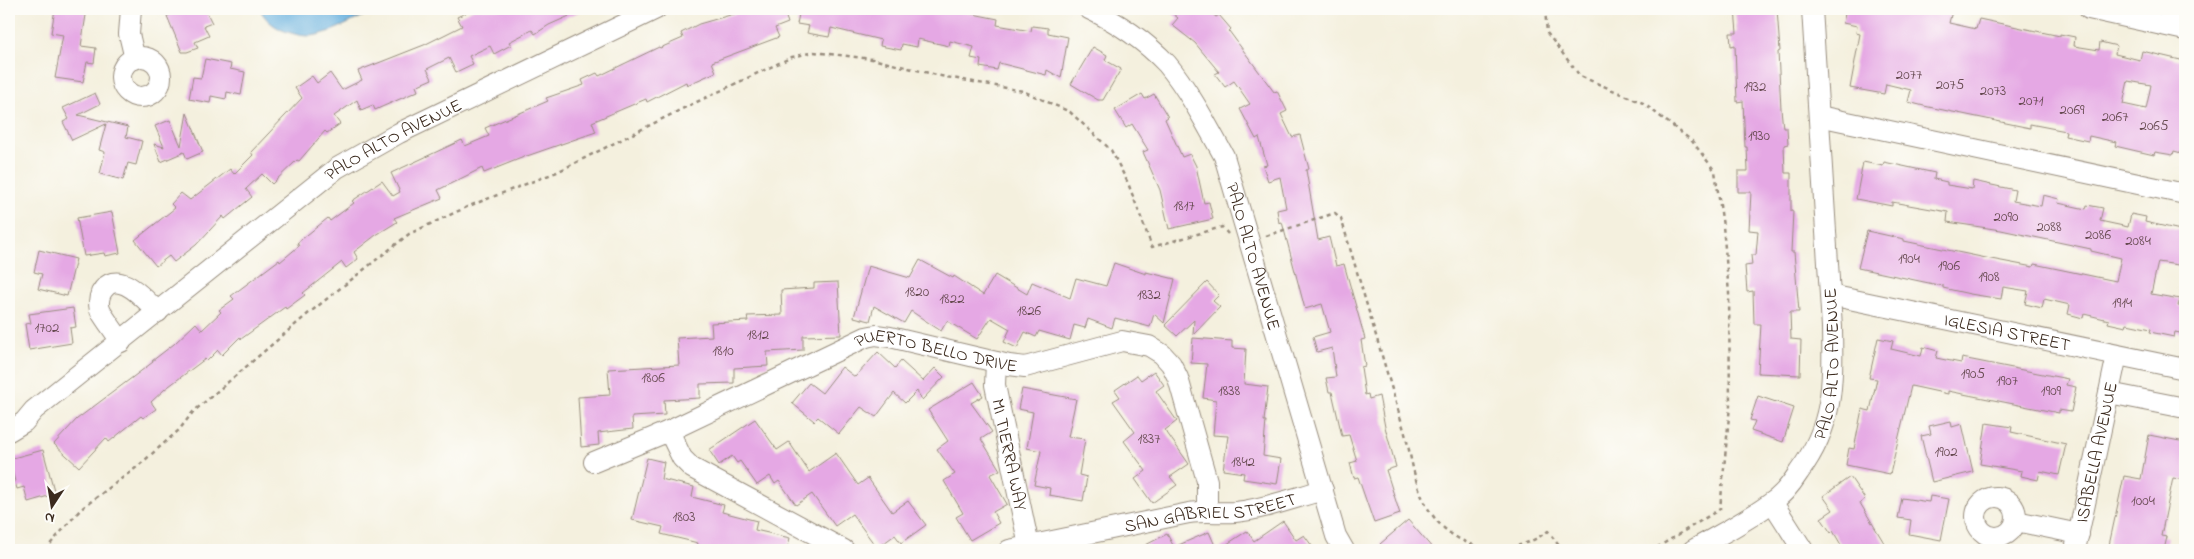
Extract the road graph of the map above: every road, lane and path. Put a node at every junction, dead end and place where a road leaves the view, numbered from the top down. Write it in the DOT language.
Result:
graph roads {
  1 [pos="132,9"];
  2 [pos="656,9"];
  3 [pos="1089,9"];
  4 [pos="1545,9"];
  5 [pos="1812,9"];
  6 [pos="2089,9"];
  7 [pos="2175,21"];
  8 [pos="135,59"];
  9 [pos="1819,116"];
  10 [pos="2185,194"];
  11 [pos="1250,242"];
  12 [pos="1830,295"];
  13 [pos="158,312"];
  14 [pos="121,342"];
  15 [pos="2117,355"];
  16 [pos="996,362"];
  17 [pos="2185,369"];
  18 [pos="2109,393"];
  19 [pos="2185,406"];
  20 [pos="34,410"];
  21 [pos="9,415"];
  22 [pos="9,431"];
  23 [pos="669,431"];
  24 [pos="594,462"];
  25 [pos="1323,490"];
  26 [pos="1772,502"];
  27 [pos="1207,511"];
  28 [pos="2016,521"];
  29 [pos="2077,542"];
  30 [pos="1019,548"];
  31 [pos="45,550"];
  32 [pos="844,550"];
  33 [pos="1344,550"];
  34 [pos="1562,550"];
  35 [pos="1653,550"];
  36 [pos="1693,550"];
  37 [pos="1803,550"];
  1 -- 8 [label="street"];
  2 -- 13 [label="street, PALO ALTO AVENUE"];
  3 -- 11 [label="street, PALO ALTO AVENUE"];
  4 -- 35 [label="path"];
  5 -- 9 [label="street, PALO ALTO AVENUE"];
  6 -- 7 [label="street"];
  9 -- 10 [label="street"];
  9 -- 12 [label="street, PALO ALTO AVENUE"];
  11 -- 25 [label="street, PALO ALTO AVENUE"];
  11 -- 31 [label="path"];
  11 -- 34 [label="path"];
  12 -- 15 [label="street, IGLESIA STREET"];
  12 -- 26 [label="street, PALO ALTO AVENUE"];
  13 -- 14 [label="street, PALO ALTO AVENUE"];
  13 -- 14 [label="street"];
  14 -- 20 [label="street, PALO ALTO AVENUE"];
  15 -- 17 [label="street, IGLESIA STREET"];
  15 -- 18 [label="street, ISABELLA AVENUE"];
  16 -- 23 [label="street, PUERTO BELLO DRIVE"];
  16 -- 27 [label="street, PUERTO BELLO DRIVE"];
  16 -- 30 [label="street, MI TIERRA WAY"];
  18 -- 19 [label="street"];
  18 -- 29 [label="street, ISABELLA AVENUE"];
  20 -- 21 [label="street, PALO ALTO AVENUE"];
  20 -- 22 [label="street, PALO ALTO AVENUE"];
  23 -- 24 [label="street, PUERTO BELLO DRIVE"];
  23 -- 32 [label="street"];
  25 -- 27 [label="street, SAN GABRIEL STREET"];
  25 -- 33 [label="street, PALO ALTO AVENUE"];
  26 -- 36 [label="street, PALO ALTO AVENUE"];
  26 -- 37 [label="street"];
  27 -- 30 [label="street, SAN GABRIEL STREET"];
  28 -- 29 [label="street"];
}
